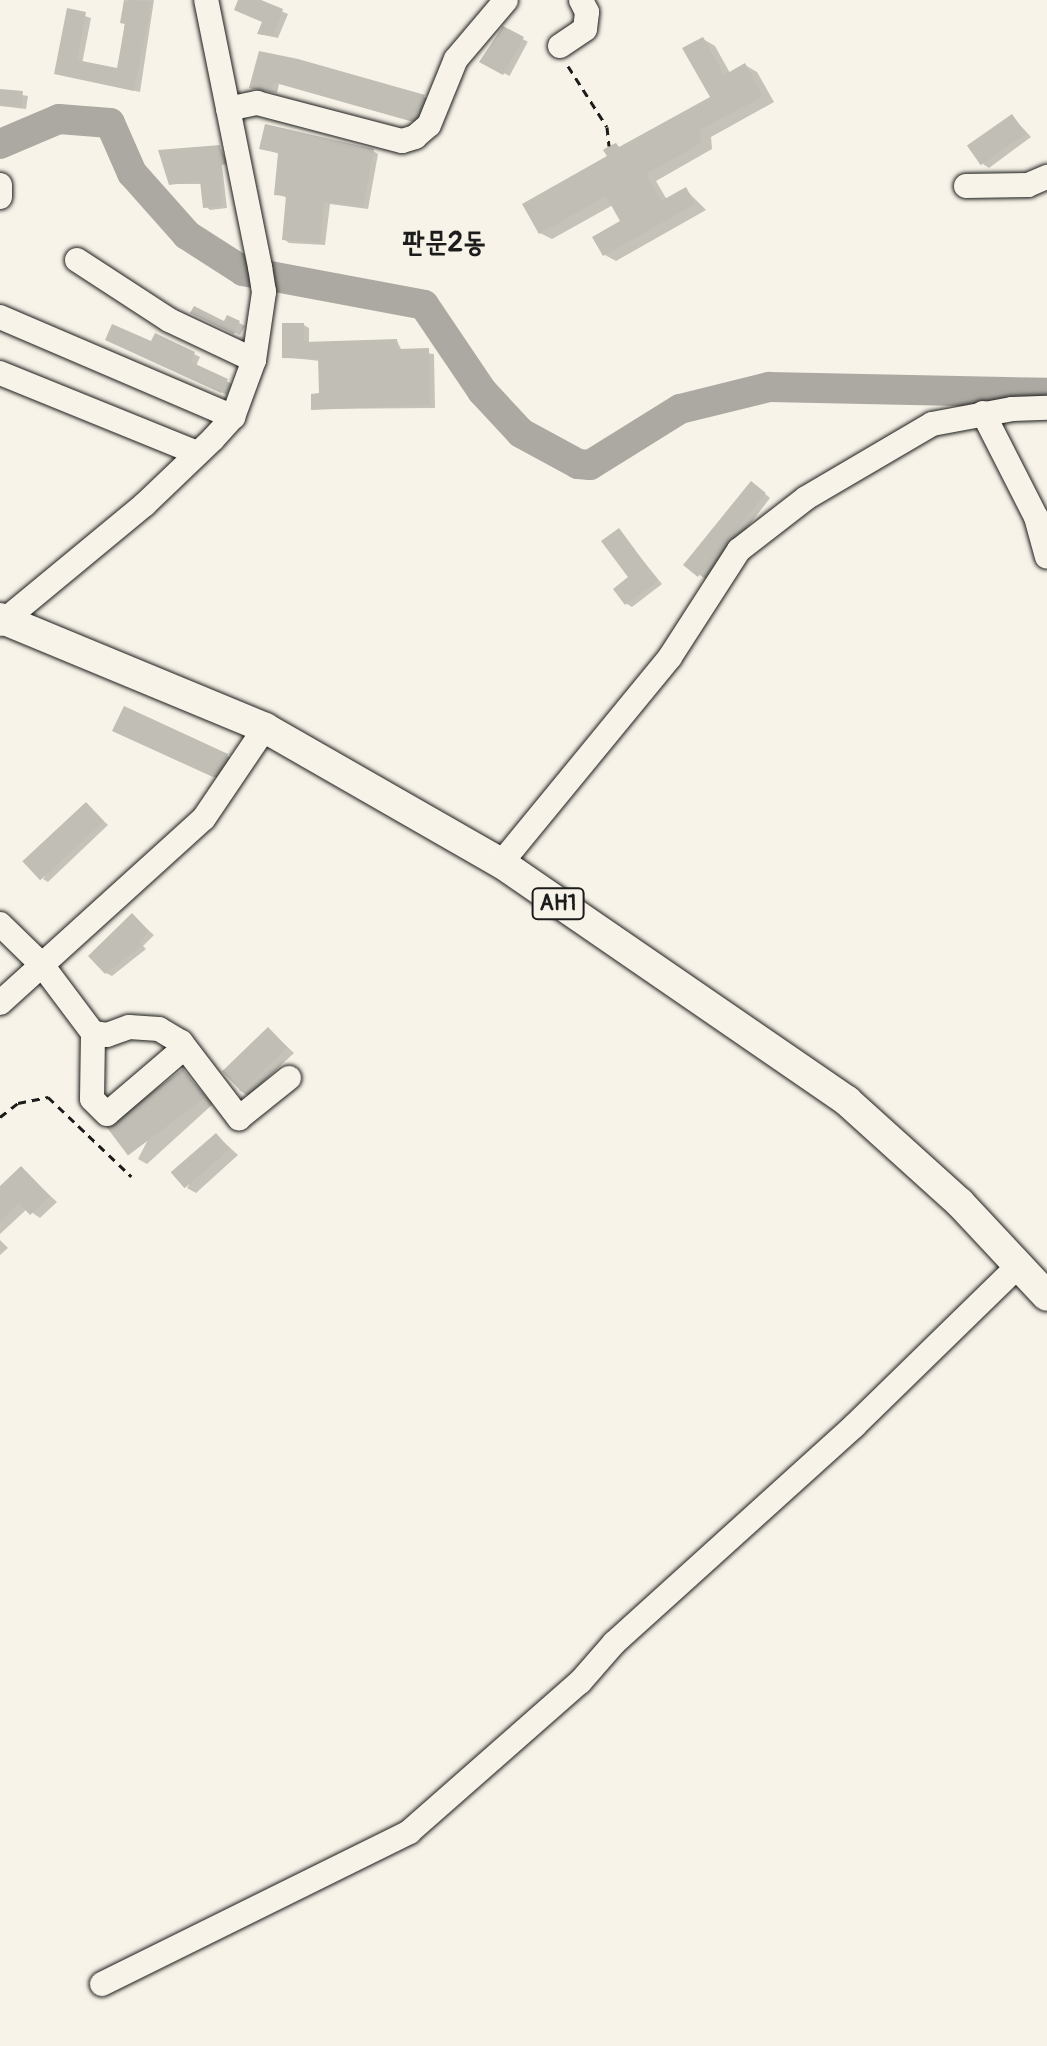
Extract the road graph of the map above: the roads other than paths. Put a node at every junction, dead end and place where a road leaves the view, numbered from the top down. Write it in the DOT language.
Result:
graph roads {
  1 [pos="206,0"];
  2 [pos="506,0"];
  3 [pos="581,0"];
  4 [pos="560,46"];
  5 [pos="228,109"];
  6 [pos="1047,177"];
  7 [pos="0,185"];
  8 [pos="966,186"];
  9 [pos="0,197"];
  10 [pos="77,260"];
  11 [pos="0,317"];
  12 [pos="254,360"];
  13 [pos="0,373"];
  14 [pos="1047,408"];
  15 [pos="983,413"];
  16 [pos="233,417"];
  17 [pos="197,453"];
  18 [pos="1047,557"];
  19 [pos="1,620"];
  20 [pos="265,728"];
  21 [pos="501,863"];
  22 [pos="0,924"];
  23 [pos="42,965"];
  24 [pos="0,1003"];
  25 [pos="93,1033"];
  26 [pos="184,1048"];
  27 [pos="289,1078"];
  28 [pos="1020,1264"];
  29 [pos="1047,1296"];
  30 [pos="102,1984"];
  1 -- 5 [label="street"];
  2 -- 5 [label="street"];
  3 -- 4 [label="street"];
  5 -- 12 [label="street"];
  6 -- 8 [label="street"];
  7 -- 9 [label="street"];
  10 -- 12 [label="street"];
  11 -- 16 [label="street"];
  12 -- 16 [label="street"];
  13 -- 17 [label="street"];
  14 -- 15 [label="street"];
  15 -- 18 [label="street"];
  15 -- 21 [label="street"];
  16 -- 17 [label="street"];
  17 -- 19 [label="street"];
  19 -- 20 [label="main road, AH1"];
  20 -- 21 [label="main road, AH1"];
  20 -- 23 [label="street"];
  21 -- 28 [label="main road, AH1"];
  22 -- 23 [label="street"];
  23 -- 24 [label="street"];
  23 -- 25 [label="street"];
  25 -- 26 [label="street"];
  25 -- 26 [label="street"];
  26 -- 27 [label="street"];
  28 -- 29 [label="main road, AH1"];
  28 -- 30 [label="street"];
}
